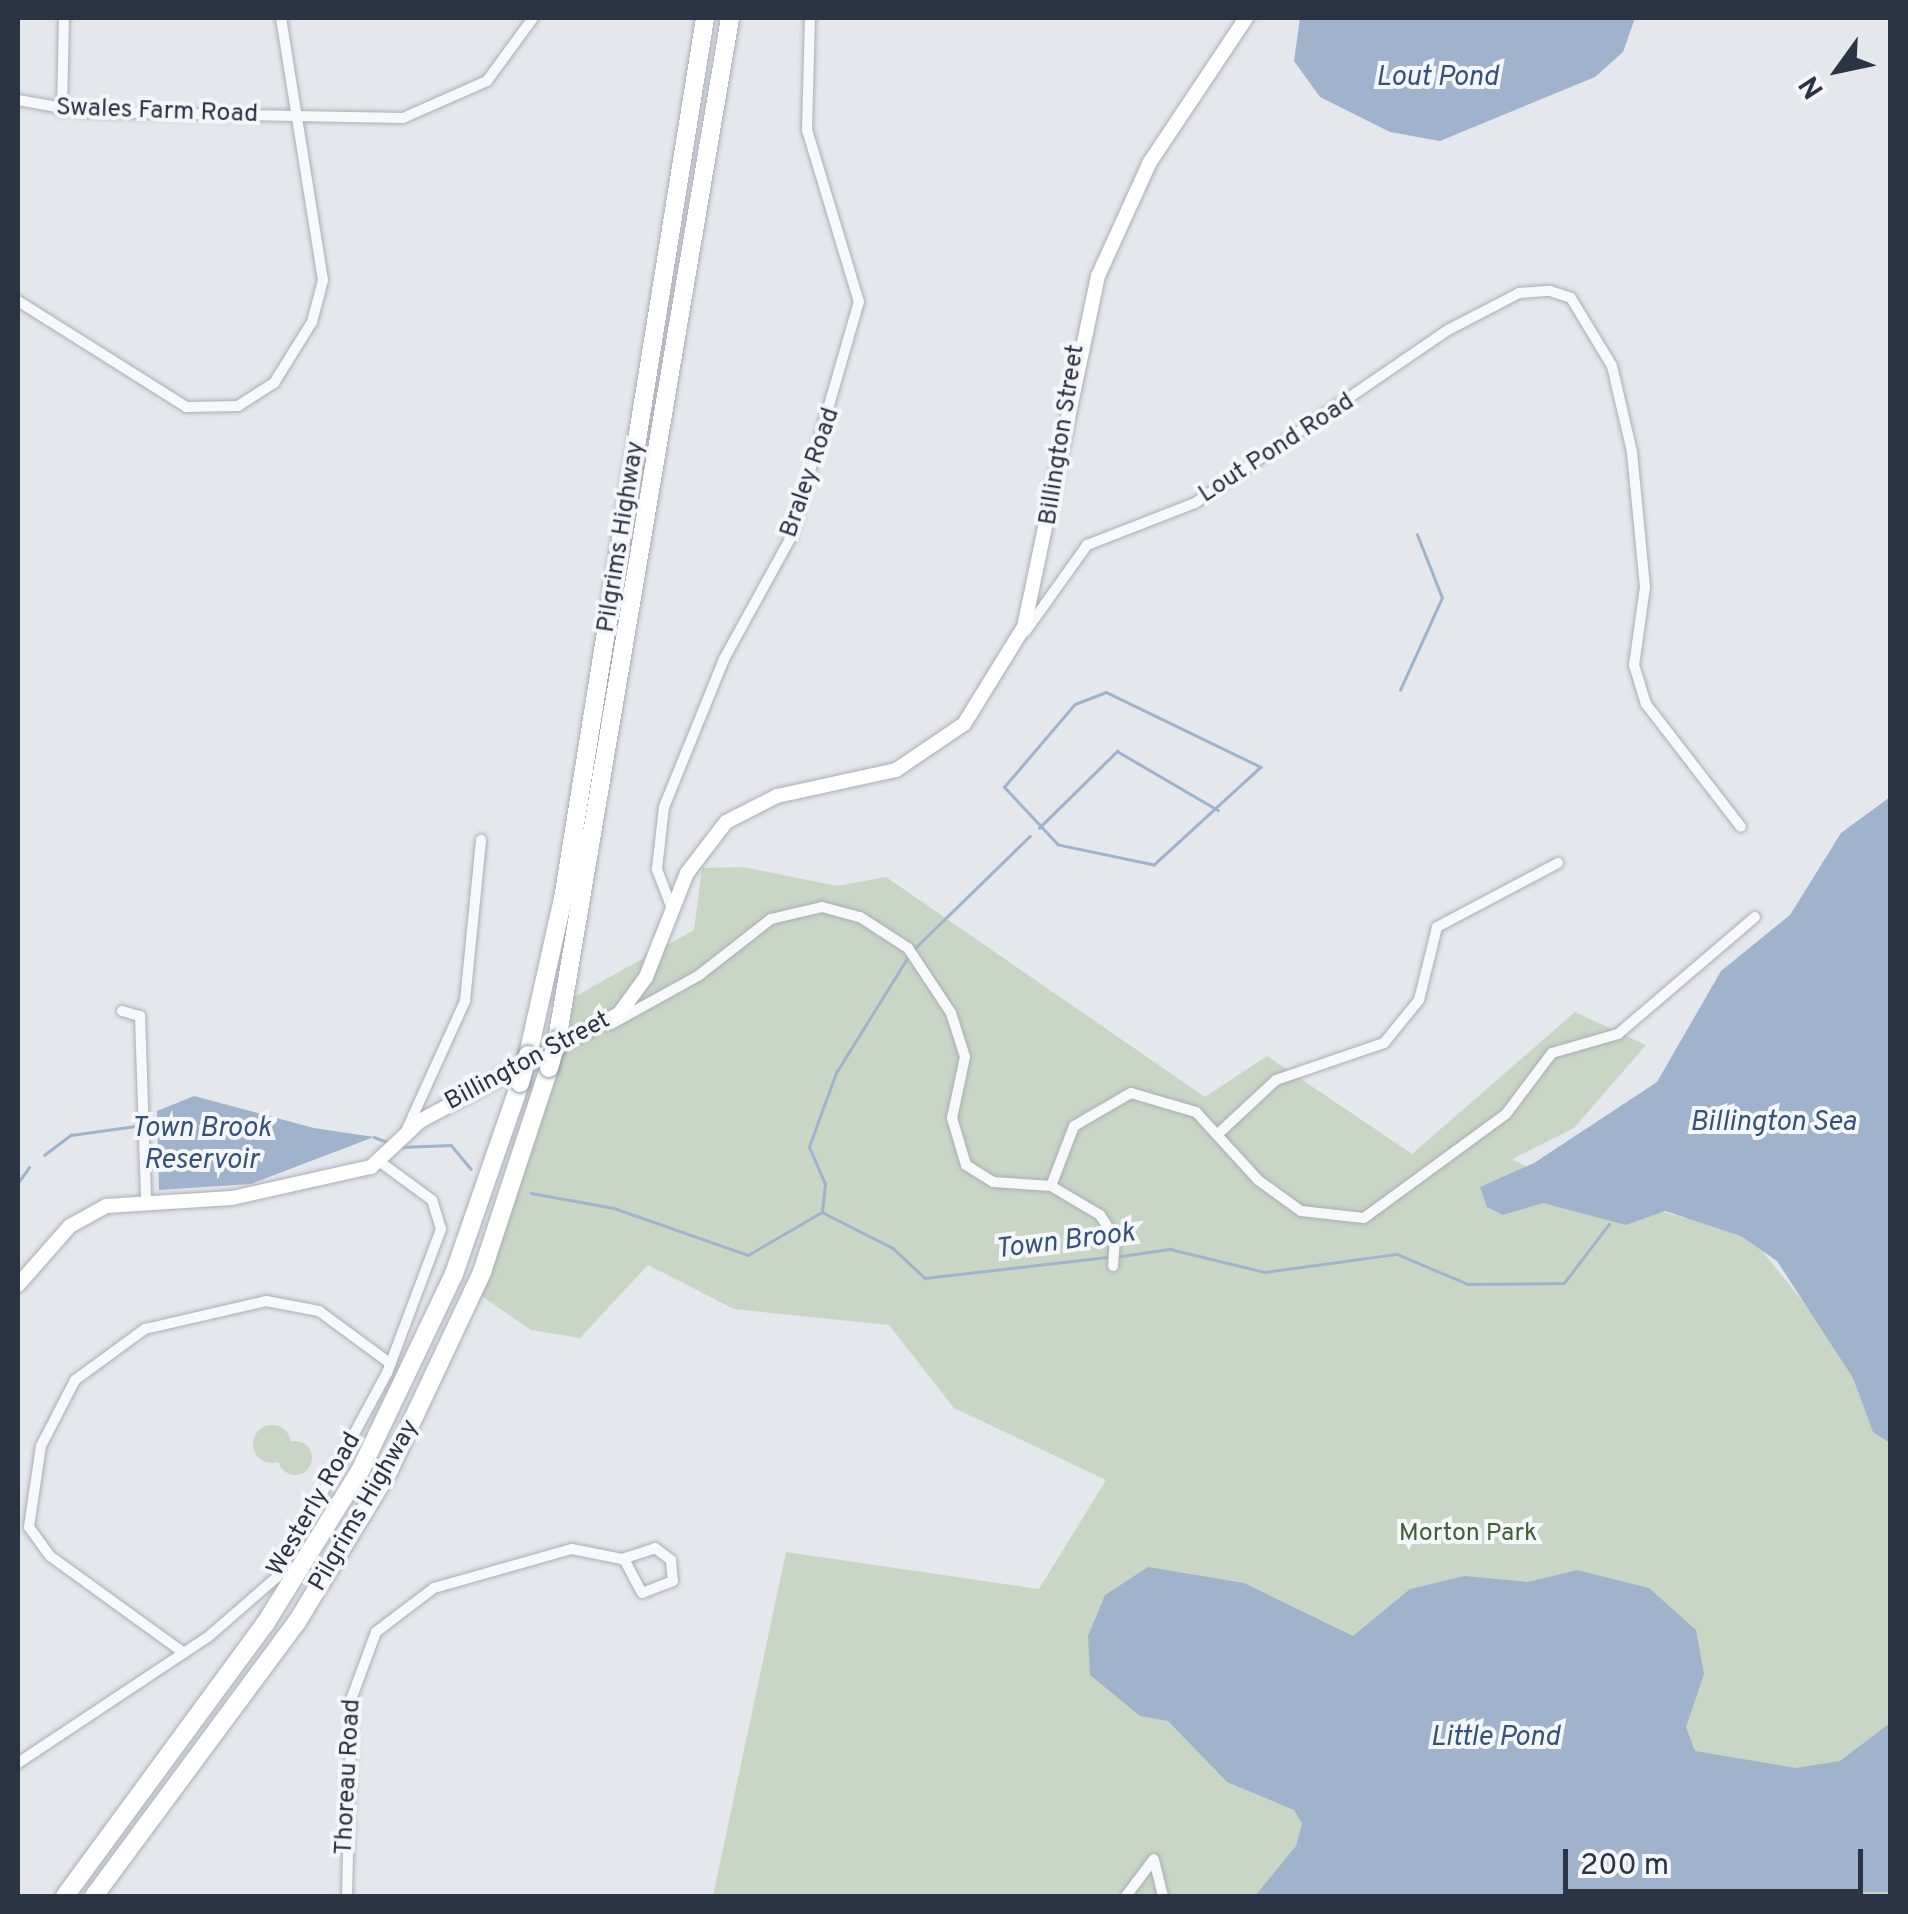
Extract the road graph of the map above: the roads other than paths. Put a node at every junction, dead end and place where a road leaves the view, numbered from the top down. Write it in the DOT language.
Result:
graph roads {
  1 [pos="64,18"];
  2 [pos="281,18"];
  3 [pos="533,18"];
  4 [pos="705,18"];
  5 [pos="730,18"];
  6 [pos="810,18"];
  7 [pos="1246,18"];
  8 [pos="18,100"];
  9 [pos="62,110"];
  10 [pos="298,117"];
  11 [pos="18,300"];
  12 [pos="1021,637"];
  13 [pos="1741,827"];
  14 [pos="480,840"];
  15 [pos="1558,863"];
  16 [pos="671,906"];
  17 [pos="1756,918"];
  18 [pos="122,1012"];
  19 [pos="606,1027"];
  20 [pos="404,1133"];
  21 [pos="1219,1133"];
  22 [pos="382,1158"];
  23 [pos="1051,1186"];
  24 [pos="146,1201"];
  25 [pos="1114,1266"];
  26 [pos="18,1285"];
  27 [pos="391,1364"];
  28 [pos="624,1558"];
  29 [pos="184,1653"];
  30 [pos="18,1762"];
  31 [pos="65,1896"];
  32 [pos="94,1896"];
  33 [pos="347,1896"];
  34 [pos="1126,1896"];
  35 [pos="1162,1896"];
  1 -- 9 [label="street"];
  2 -- 10 [label="street"];
  3 -- 10 [label="street, Swales Farm Road"];
  4 -- 31 [label="highway, Pilgrims Highway, bridge"];
  5 -- 32 [label="highway, Pilgrims Highway, bridge"];
  6 -- 16 [label="street, Braley Road"];
  7 -- 12 [label="street, Billington Street"];
  8 -- 9 [label="street, Swales Farm Road"];
  9 -- 10 [label="street, Swales Farm Road"];
  10 -- 11 [label="street"];
  12 -- 13 [label="street, Lout Pond Road"];
  12 -- 16 [label="street, Billington Street"];
  14 -- 20 [label="street"];
  15 -- 21 [label="street"];
  16 -- 19 [label="street, Billington Street"];
  17 -- 21 [label="street"];
  18 -- 24 [label="street"];
  19 -- 20 [label="street, Billington Street"];
  19 -- 23 [label="street"];
  20 -- 22 [label="street, Billington Street"];
  21 -- 23 [label="street"];
  22 -- 24 [label="street"];
  22 -- 27 [label="street, Westerly Road"];
  23 -- 25 [label="street"];
  24 -- 26 [label="street"];
  27 -- 29 [label="street, Westerly Road"];
  27 -- 29 [label="street"];
  28 -- 28 [label="street, Thoreau Road"];
  28 -- 33 [label="street, Thoreau Road"];
  29 -- 30 [label="street, Westerly Road"];
  34 -- 35 [label="street"];
}
